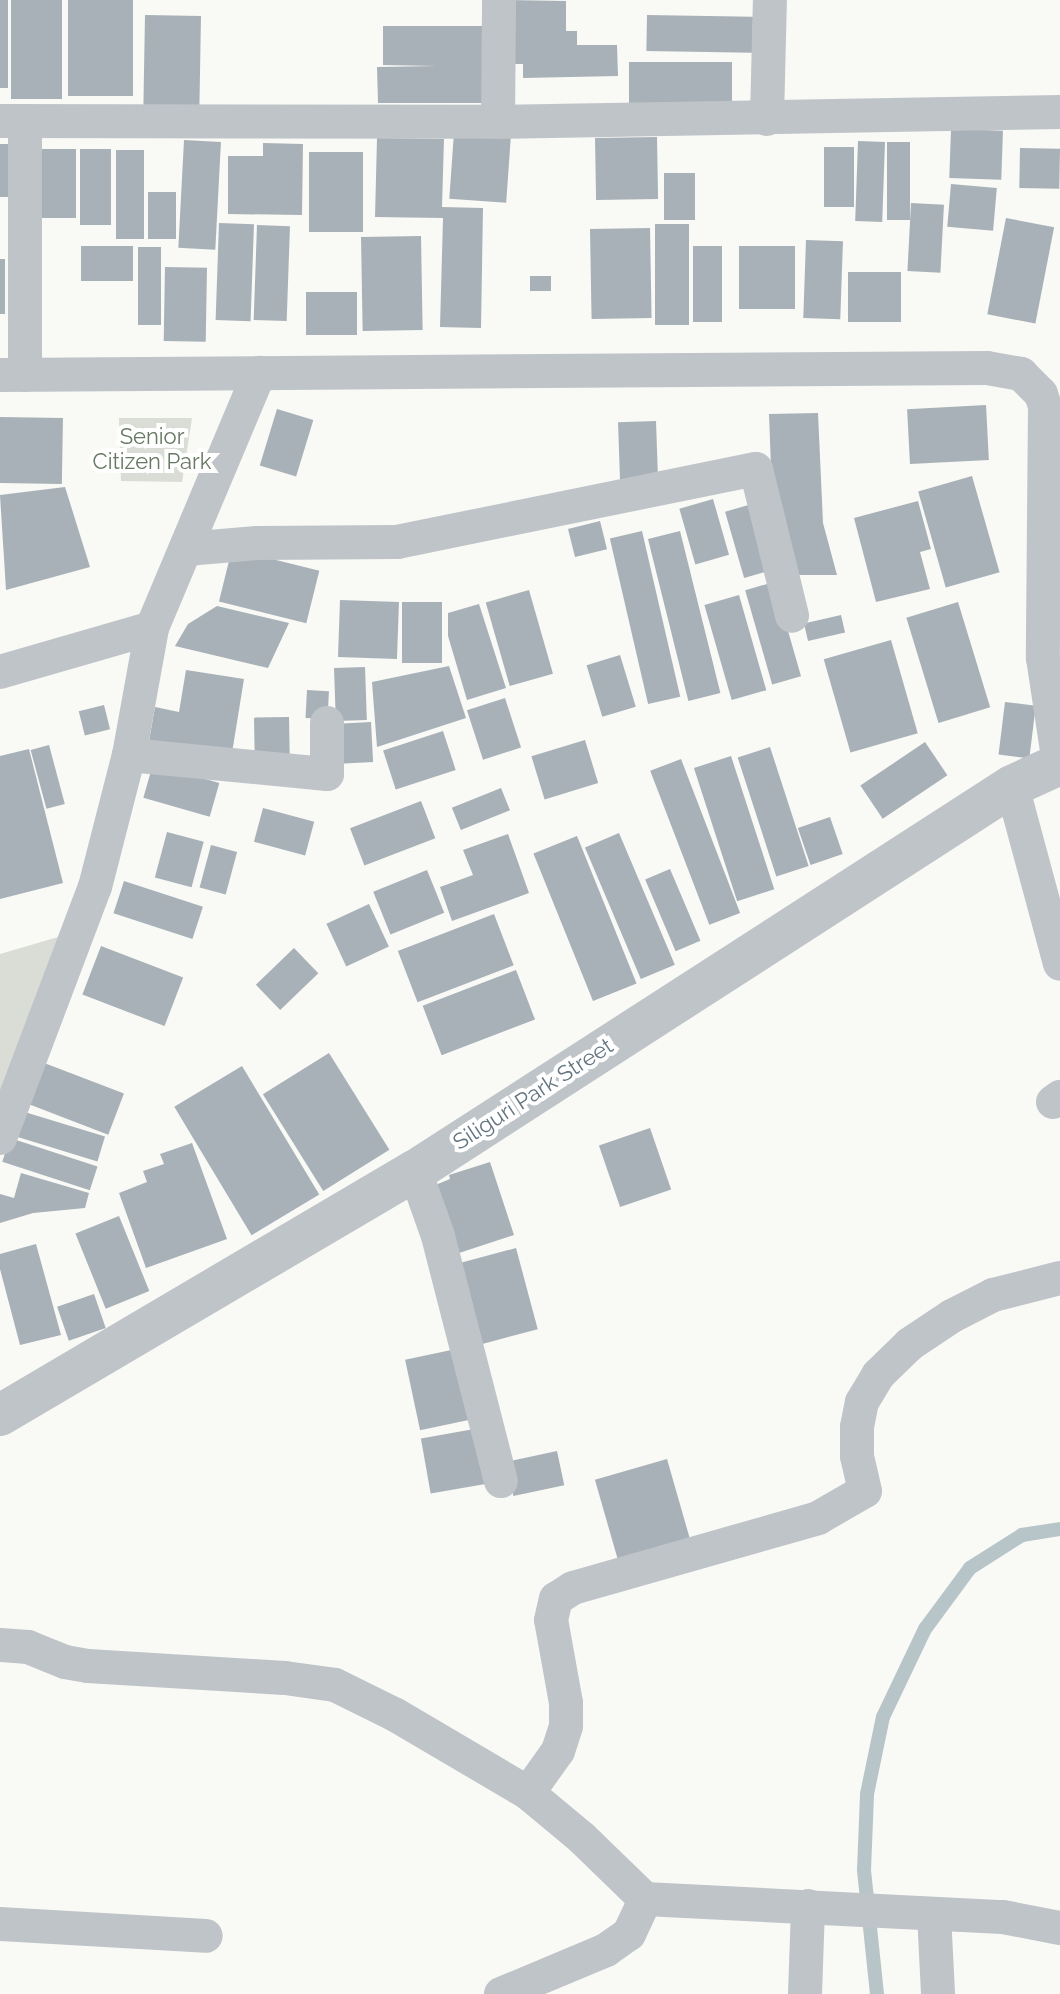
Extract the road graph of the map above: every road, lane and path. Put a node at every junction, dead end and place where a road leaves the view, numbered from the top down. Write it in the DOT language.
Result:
graph roads {
  1 [pos="499,0"];
  2 [pos="770,0"];
  3 [pos="1060,112"];
  4 [pos="767,119"];
  5 [pos="12,121"];
  6 [pos="498,122"];
  7 [pos="259,373"];
  8 [pos="12,375"];
  9 [pos="186,549"];
  10 [pos="792,616"];
  11 [pos="152,628"];
  12 [pos="0,672"];
  13 [pos="327,723"];
  14 [pos="129,755"];
  15 [pos="1059,764"];
  16 [pos="1012,786"];
  17 [pos="1060,964"];
  18 [pos="0,1138"];
  19 [pos="415,1171"];
  20 [pos="1060,1278"];
  21 [pos="0,1415"];
  22 [pos="501,1481"];
  23 [pos="0,1645"];
  24 [pos="528,1793"];
  25 [pos="645,1899"];
  26 [pos="816,1906"];
  27 [pos="927,1913"];
  28 [pos="0,1924"];
  29 [pos="1059,1924"];
  30 [pos="206,1936"];
  31 [pos="501,1994"];
  32 [pos="805,1994"];
  33 [pos="938,1994"];
  1 -- 6 [label="street"];
  2 -- 4 [label="street"];
  3 -- 4 [label="street"];
  4 -- 6 [label="street"];
  5 -- 6 [label="street"];
  5 -- 8 [label="street"];
  7 -- 8 [label="street"];
  7 -- 9 [label="street"];
  7 -- 15 [label="street"];
  9 -- 10 [label="street"];
  9 -- 11 [label="street"];
  11 -- 12 [label="street"];
  11 -- 14 [label="street"];
  13 -- 14 [label="street"];
  14 -- 18 [label="street"];
  15 -- 16 [label="street, Siliguri Park Street"];
  16 -- 17 [label="street"];
  16 -- 19 [label="street, Siliguri Park Street"];
  19 -- 21 [label="street, Siliguri Park Street"];
  19 -- 22 [label="street"];
  20 -- 24 [label="street"];
  23 -- 24 [label="street"];
  24 -- 25 [label="street"];
  25 -- 26 [label="street"];
  25 -- 31 [label="street"];
  26 -- 27 [label="street"];
  26 -- 32 [label="street"];
  27 -- 29 [label="street"];
  27 -- 33 [label="street"];
  28 -- 30 [label="street"];
}
